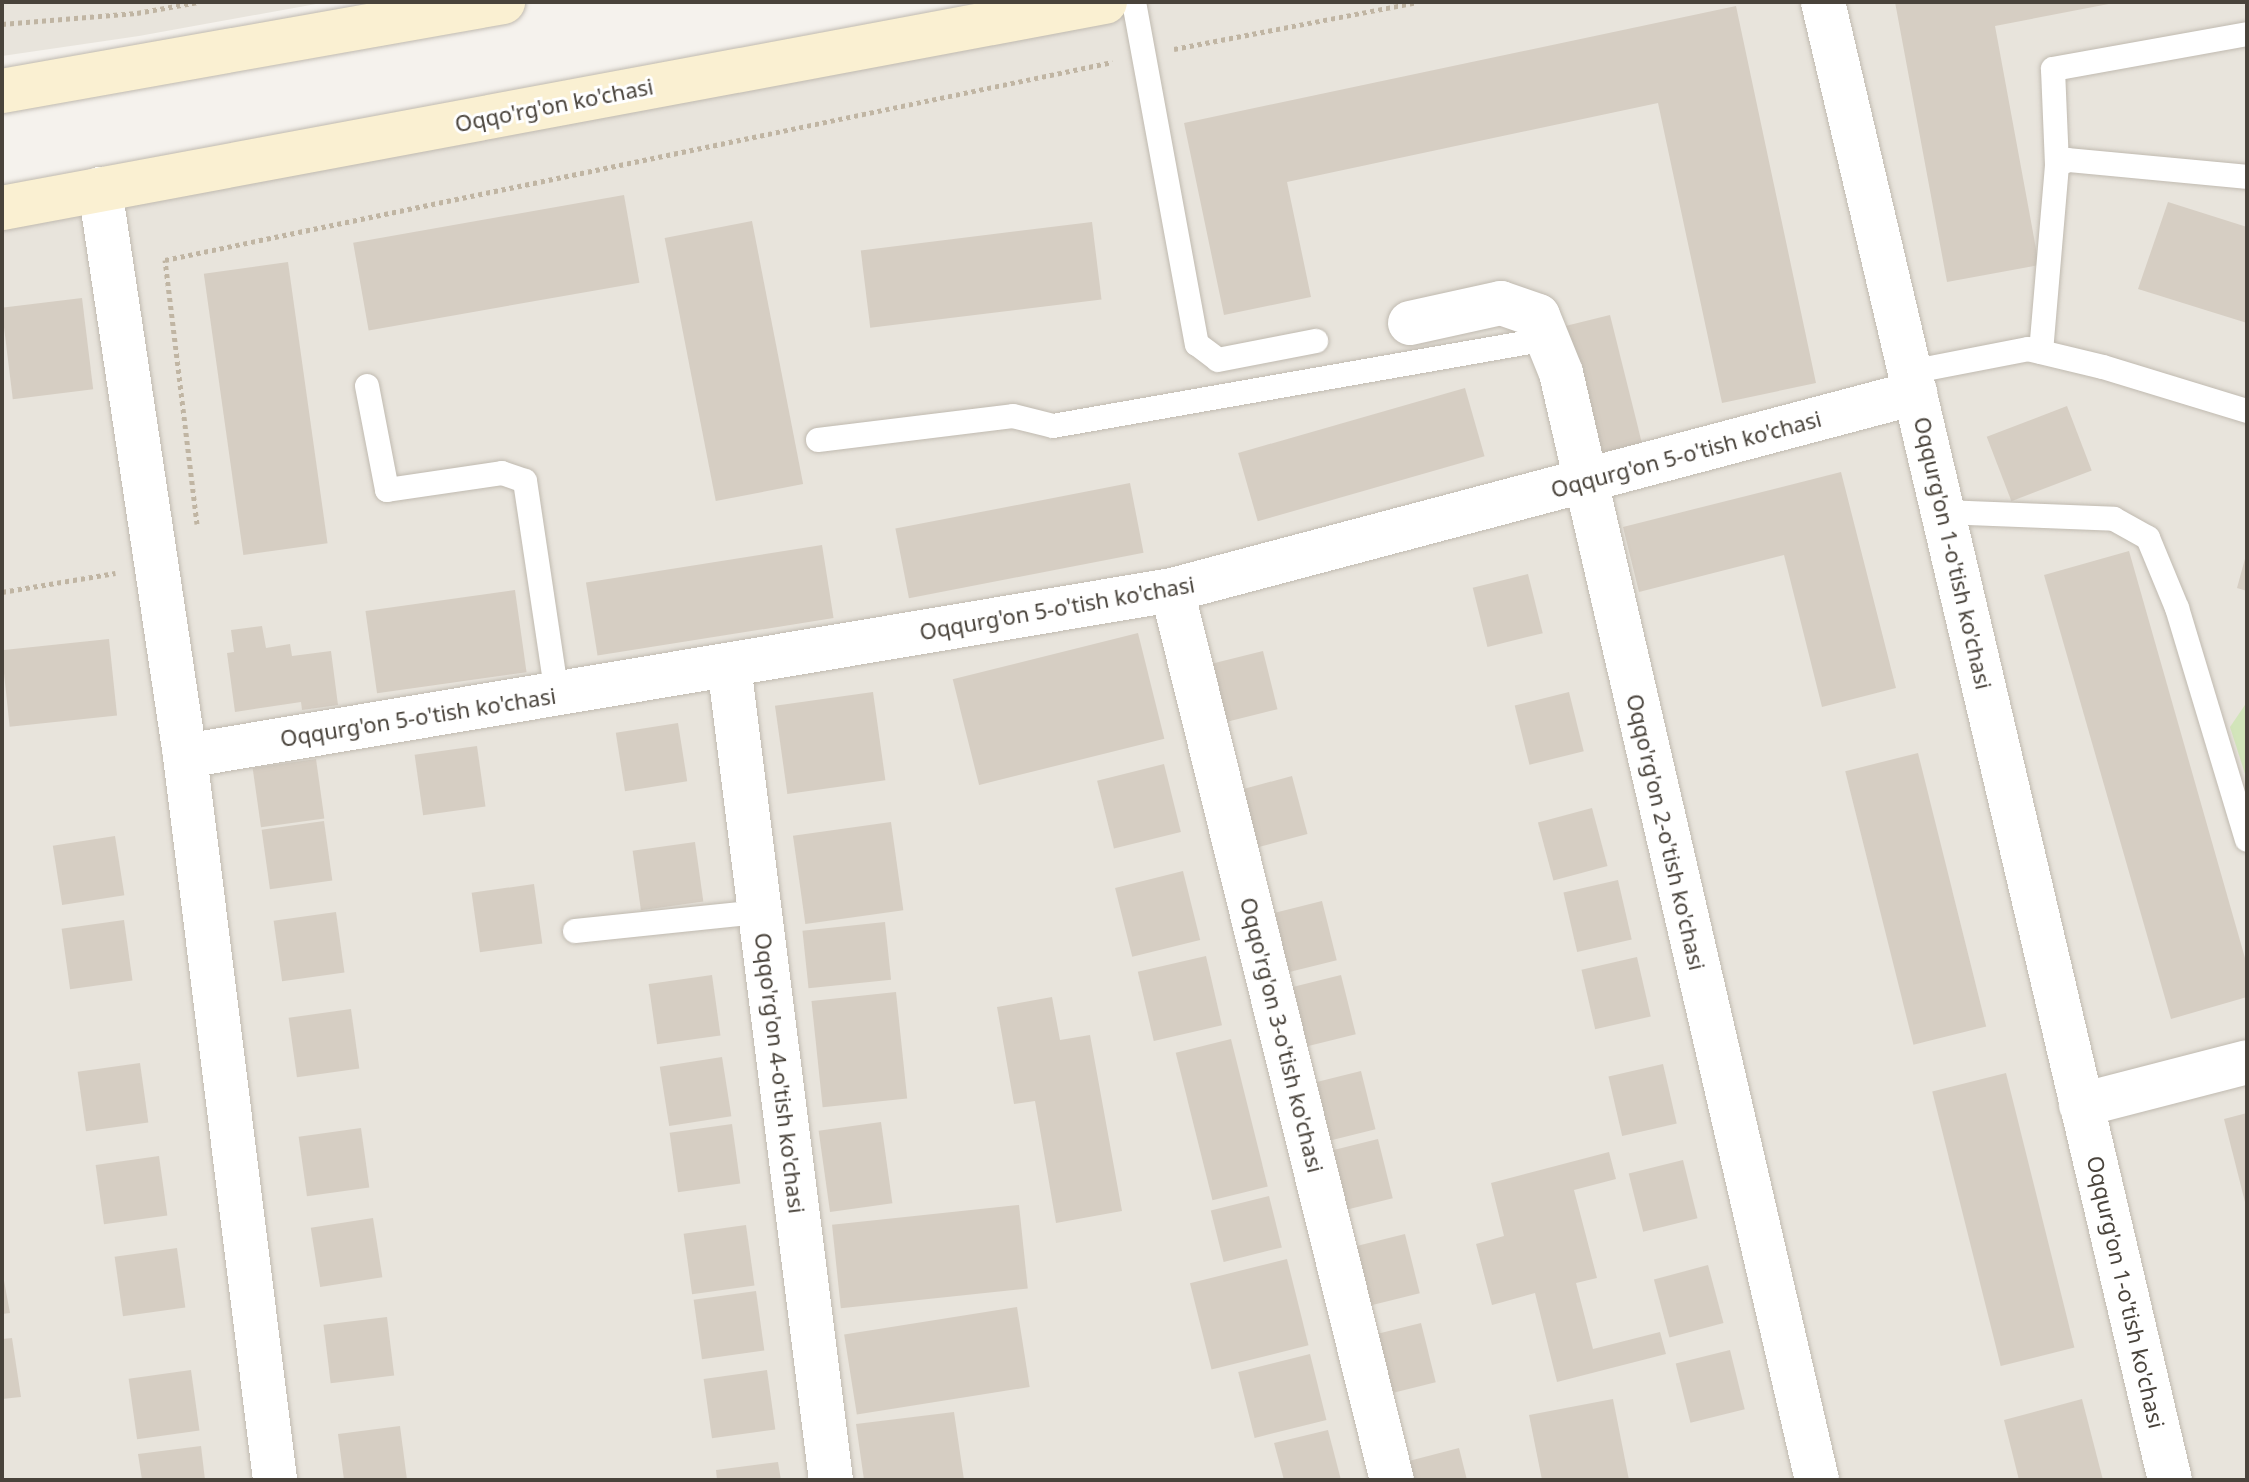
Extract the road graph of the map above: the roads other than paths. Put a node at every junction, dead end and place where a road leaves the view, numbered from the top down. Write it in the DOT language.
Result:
graph roads {
  1 [pos="503,2"];
  2 [pos="1105,2"];
  3 [pos="1134,2"];
  4 [pos="1823,2"];
  5 [pos="438,8"];
  6 [pos="2247,34"];
  7 [pos="2,91"];
  8 [pos="2057,165"];
  9 [pos="2247,177"];
  10 [pos="100,189"];
  11 [pos="2,208"];
  12 [pos="1410,323"];
  13 [pos="1547,339"];
  14 [pos="1316,341"];
  15 [pos="2041,352"];
  16 [pos="1913,383"];
  17 [pos="367,386"];
  18 [pos="2247,411"];
  19 [pos="818,440"];
  20 [pos="1584,481"];
  21 [pos="1943,512"];
  22 [pos="1172,590"];
  23 [pos="729,665"];
  24 [pos="557,694"];
  25 [pos="185,756"];
  26 [pos="2247,840"];
  27 [pos="760,912"];
  28 [pos="575,931"];
  29 [pos="2247,1062"];
  30 [pos="2081,1105"];
  31 [pos="275,1480"];
  32 [pos="831,1480"];
  33 [pos="1392,1480"];
  34 [pos="1817,1480"];
  35 [pos="2170,1480"];
  1 -- 5 [label="main road"];
  2 -- 10 [label="main road, Oqqo'rg'on ko'chasi"];
  3 -- 14 [label="lane"];
  4 -- 16 [label="street, Oqqurg'on 1-o'tish ko'chasi"];
  5 -- 7 [label="main road"];
  6 -- 8 [label="lane"];
  8 -- 9 [label="lane"];
  8 -- 15 [label="lane"];
  10 -- 11 [label="main road, Oqqo'rg'on ko'chasi"];
  10 -- 25 [label="street"];
  12 -- 13 [label="street, Oqqo'rg'on 2-o'tish ko'chasi"];
  13 -- 19 [label="lane"];
  13 -- 20 [label="street, Oqqo'rg'on 2-o'tish ko'chasi"];
  15 -- 16 [label="lane"];
  15 -- 18 [label="lane"];
  16 -- 20 [label="street, Oqqurg'on 5-o'tish ko'chasi"];
  16 -- 21 [label="street, Oqqurg'on 1-o'tish ko'chasi"];
  17 -- 24 [label="lane"];
  20 -- 22 [label="street, Oqqurg'on 5-o'tish ko'chasi"];
  20 -- 34 [label="street, Oqqo'rg'on 2-o'tish ko'chasi"];
  21 -- 26 [label="lane"];
  21 -- 30 [label="street, Oqqurg'on 1-o'tish ko'chasi"];
  22 -- 23 [label="street, Oqqurg'on 5-o'tish ko'chasi"];
  22 -- 33 [label="street, Oqqo'rg'on 3-o'tish ko'chasi"];
  23 -- 24 [label="street, Oqqurg'on 5-o'tish ko'chasi"];
  23 -- 27 [label="street, Oqqo'rg'on 4-o'tish ko'chasi"];
  24 -- 25 [label="street, Oqqurg'on 5-o'tish ko'chasi"];
  25 -- 31 [label="street"];
  27 -- 28 [label="lane"];
  27 -- 32 [label="street, Oqqo'rg'on 4-o'tish ko'chasi"];
  29 -- 30 [label="street"];
  30 -- 35 [label="street, Oqqurg'on 1-o'tish ko'chasi"];
}
